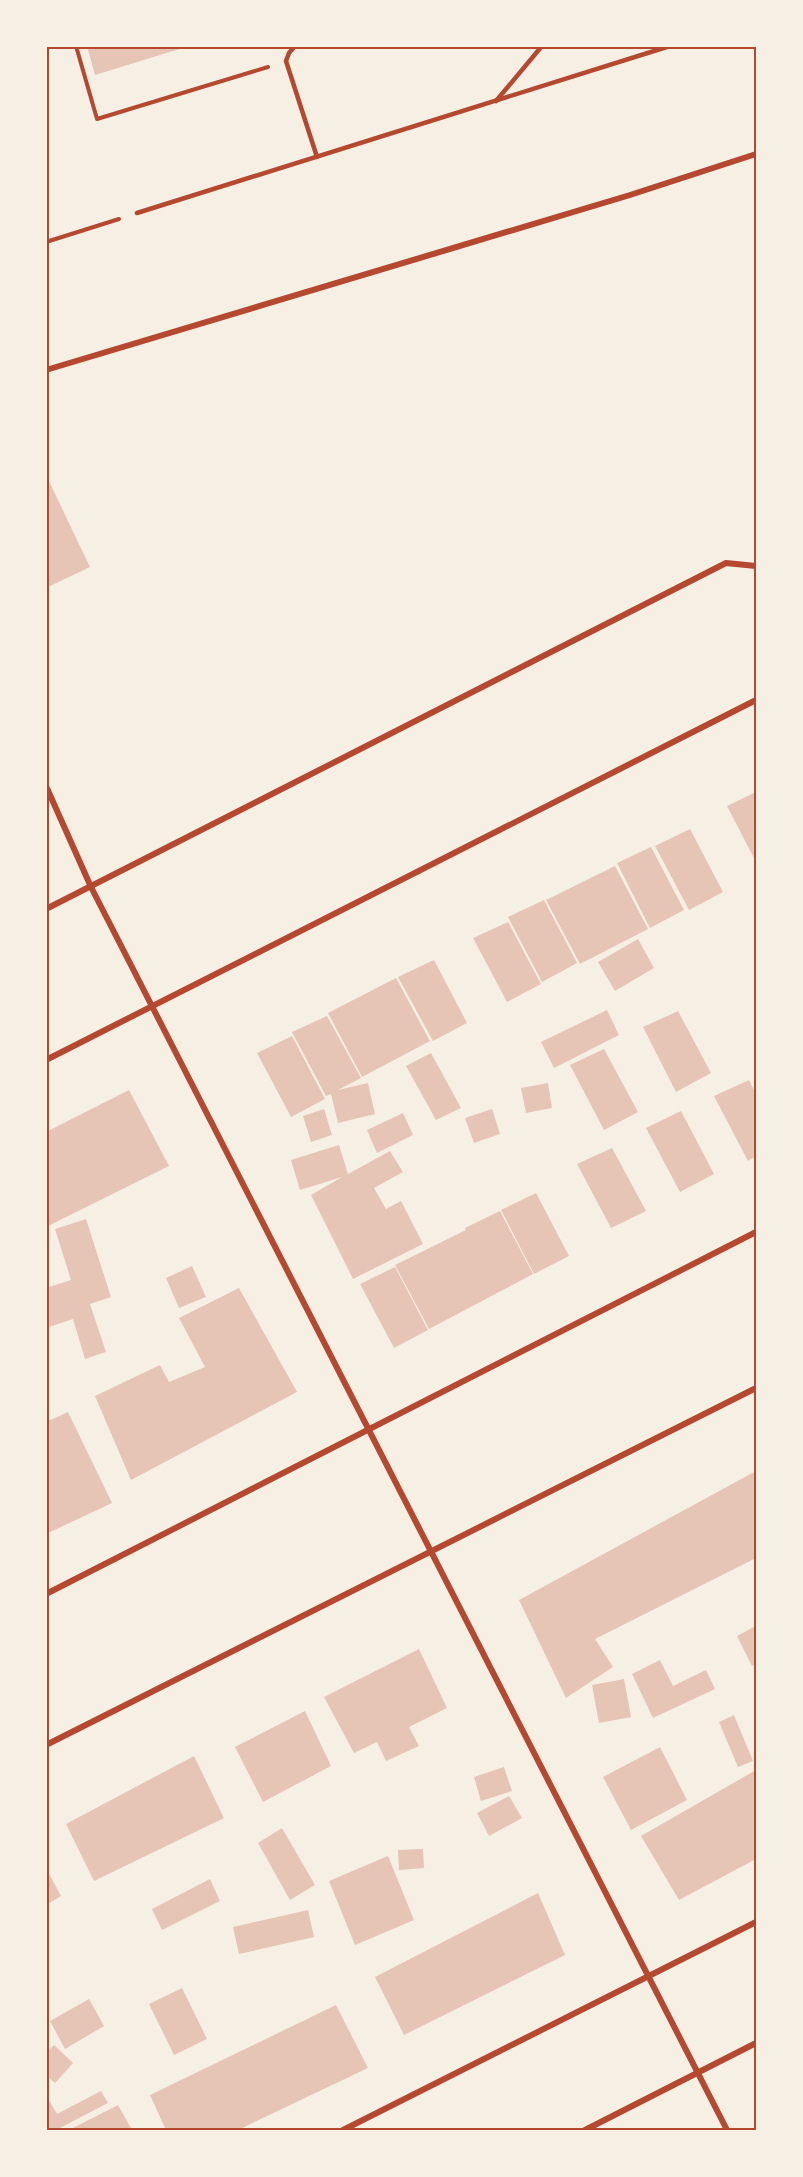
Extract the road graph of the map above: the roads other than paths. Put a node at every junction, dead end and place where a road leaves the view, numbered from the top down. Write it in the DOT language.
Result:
graph roads {
  1 [pos="295,46"];
  2 [pos="542,46"];
  3 [pos="670,46"];
  4 [pos="496,101"];
  5 [pos="756,154"];
  6 [pos="317,157"];
  7 [pos="137,213"];
  8 [pos="46,370"];
  9 [pos="756,566"];
  10 [pos="756,700"];
  11 [pos="46,786"];
  12 [pos="91,887"];
  13 [pos="46,909"];
  14 [pos="152,1007"];
  15 [pos="46,1060"];
  16 [pos="756,1232"];
  17 [pos="756,1388"];
  18 [pos="369,1430"];
  19 [pos="432,1553"];
  20 [pos="46,1594"];
  21 [pos="46,1745"];
  22 [pos="756,1922"];
  23 [pos="649,1976"];
  24 [pos="756,2043"];
  25 [pos="698,2073"];
  26 [pos="343,2130"];
  27 [pos="585,2130"];
  28 [pos="727,2130"];
  1 -- 6 [label="lane"];
  2 -- 4 [label="lane"];
  3 -- 4 [label="lane"];
  4 -- 6 [label="lane"];
  5 -- 8 [label="street"];
  6 -- 7 [label="lane"];
  9 -- 12 [label="street"];
  10 -- 14 [label="street"];
  11 -- 12 [label="street"];
  12 -- 13 [label="street"];
  12 -- 14 [label="street"];
  14 -- 15 [label="street"];
  14 -- 18 [label="street"];
  16 -- 18 [label="street"];
  17 -- 19 [label="street"];
  18 -- 19 [label="street"];
  18 -- 20 [label="street"];
  19 -- 21 [label="street"];
  19 -- 23 [label="street"];
  22 -- 23 [label="street"];
  23 -- 25 [label="street"];
  23 -- 26 [label="street"];
  24 -- 25 [label="street"];
  25 -- 27 [label="street"];
  25 -- 28 [label="street"];
}
